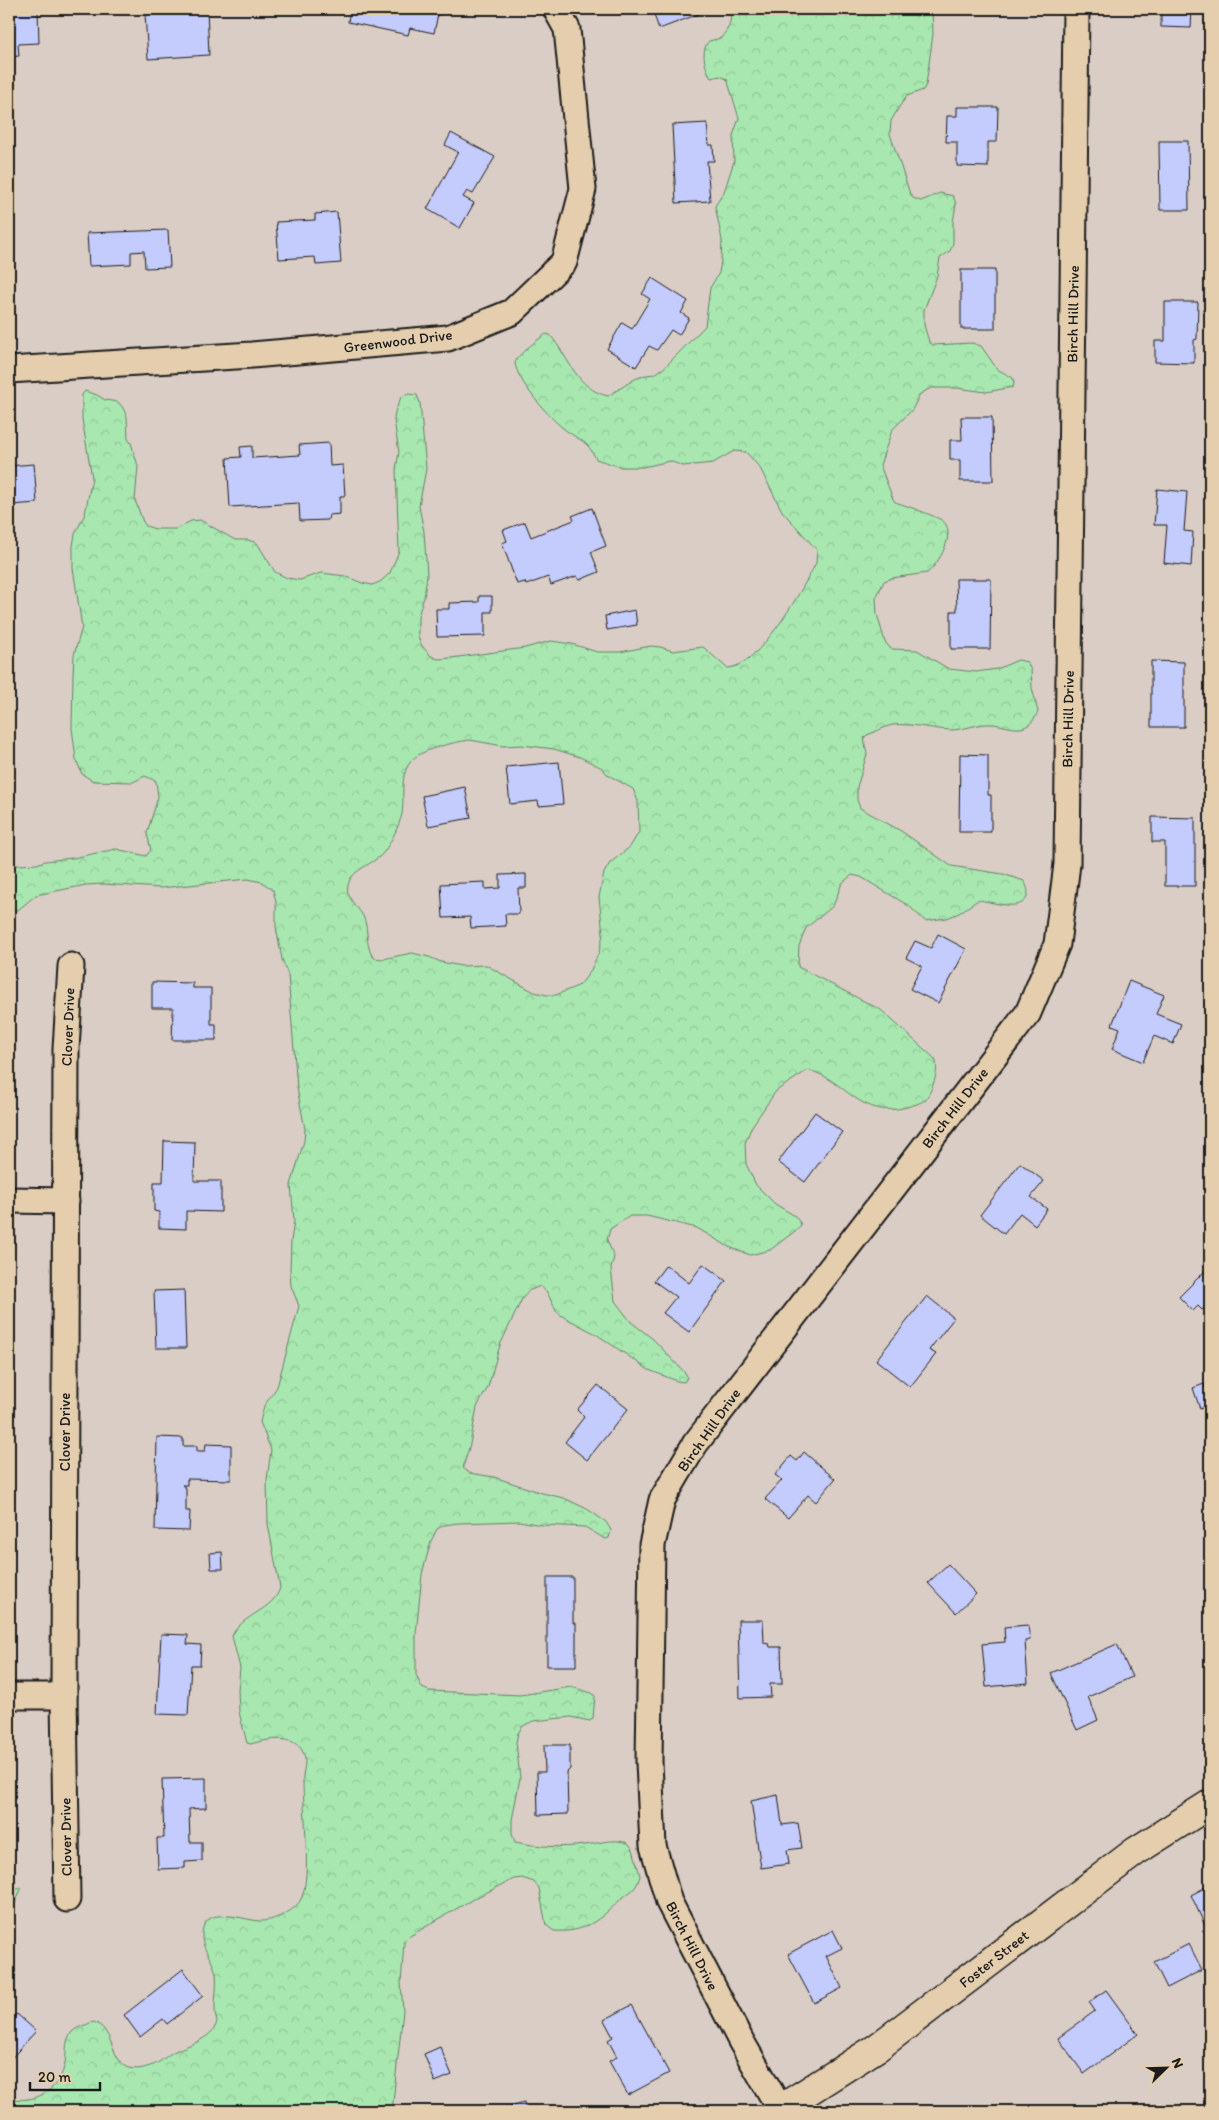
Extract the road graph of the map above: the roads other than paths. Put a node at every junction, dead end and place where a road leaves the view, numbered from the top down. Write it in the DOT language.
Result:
graph roads {
  1 [pos="556,9"];
  2 [pos="1076,9"];
  3 [pos="9,370"];
  4 [pos="71,966"];
  5 [pos="9,1200"];
  6 [pos="66,1201"];
  7 [pos="9,1696"];
  8 [pos="64,1696"];
  9 [pos="1210,1804"];
  10 [pos="67,1899"];
  11 [pos="778,2110"];
  1 -- 3 [label="street, Greenwood Drive"];
  2 -- 11 [label="street, Birch Hill Drive"];
  4 -- 6 [label="street, Clover Drive"];
  5 -- 6 [label="street"];
  6 -- 8 [label="street, Clover Drive"];
  7 -- 8 [label="street"];
  8 -- 10 [label="street, Clover Drive"];
  9 -- 11 [label="street, Foster Street"];
}
